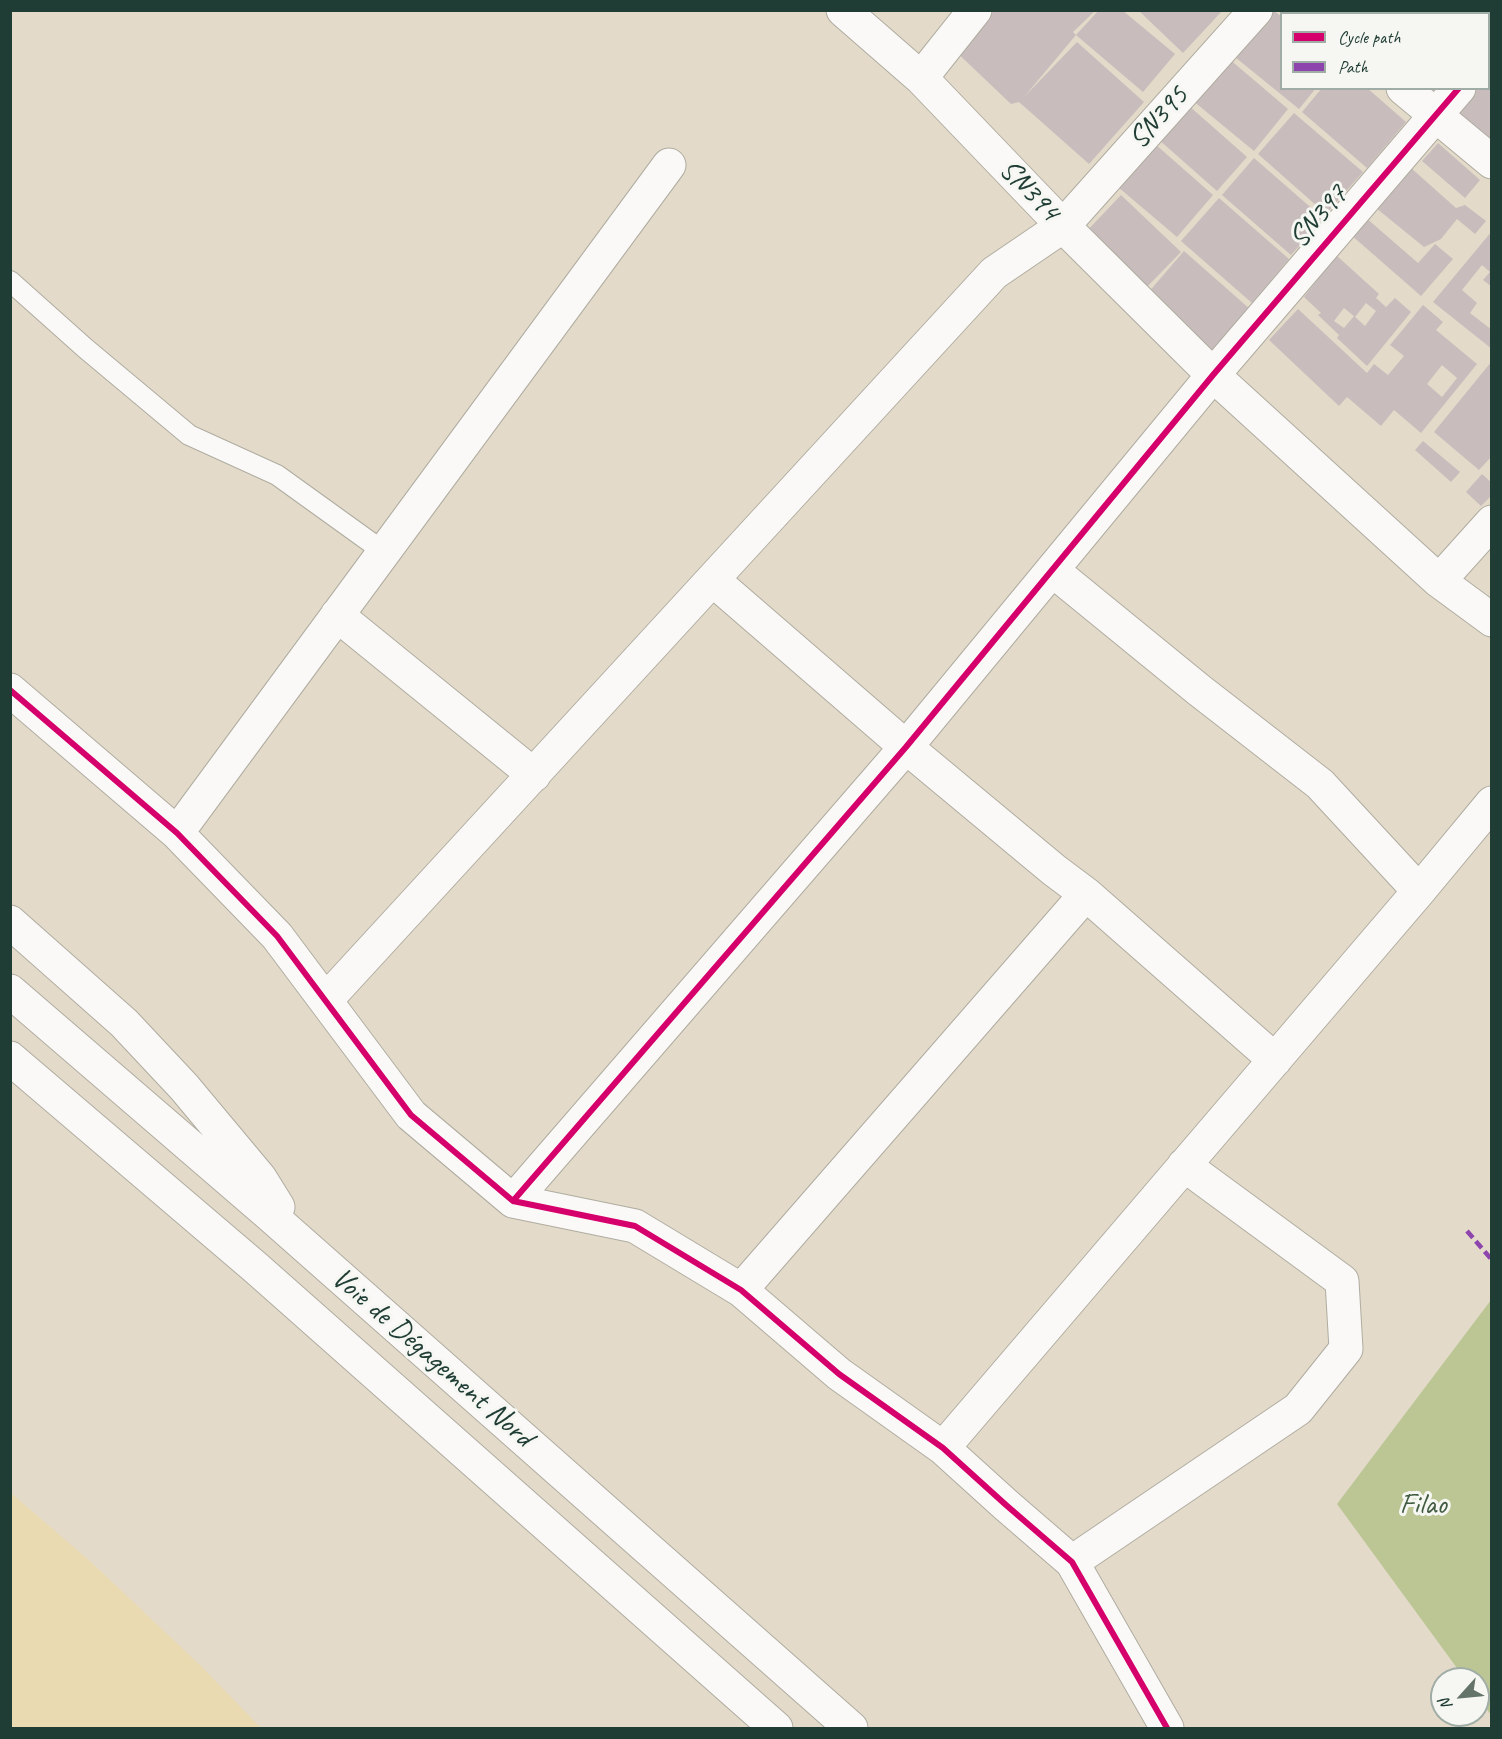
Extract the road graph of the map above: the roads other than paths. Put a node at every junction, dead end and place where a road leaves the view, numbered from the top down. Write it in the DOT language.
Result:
graph roads {
  1 [pos="843,10"];
  2 [pos="975,10"];
  3 [pos="1256,10"];
  4 [pos="921,78"];
  5 [pos="1404,90"];
  6 [pos="1457,90"];
  7 [pos="1435,115"];
  8 [pos="1491,162"];
  9 [pos="669,165"];
  10 [pos="1063,226"];
  11 [pos="10,281"];
  12 [pos="1213,375"];
  13 [pos="1491,522"];
  14 [pos="384,552"];
  15 [pos="1052,570"];
  16 [pos="713,580"];
  17 [pos="1439,581"];
  18 [pos="337,615"];
  19 [pos="1491,620"];
  20 [pos="10,690"];
  21 [pos="906,747"];
  22 [pos="534,774"];
  23 [pos="1491,803"];
  24 [pos="177,833"];
  25 [pos="1419,891"];
  26 [pos="1086,894"];
  27 [pos="10,922"];
  28 [pos="10,992"];
  29 [pos="326,1000"];
  30 [pos="10,1058"];
  31 [pos="1275,1060"];
  32 [pos="1184,1165"];
  33 [pos="513,1201"];
  34 [pos="300,1242"];
  35 [pos="741,1290"];
  36 [pos="943,1448"];
  37 [pos="1072,1562"];
  38 [pos="776,1728"];
  39 [pos="851,1728"];
  40 [pos="1167,1728"];
  1 -- 4 [label="main road, SN394"];
  2 -- 4 [label="main road"];
  3 -- 10 [label="main road, SN395"];
  4 -- 10 [label="main road, SN394"];
  5 -- 7 [label="main road"];
  6 -- 7 [label="main road, SN397"];
  7 -- 8 [label="main road"];
  7 -- 12 [label="main road, SN397"];
  9 -- 14 [label="main road"];
  10 -- 12 [label="main road, SN394"];
  10 -- 16 [label="main road, SN395"];
  11 -- 14 [label="lane"];
  12 -- 15 [label="main road, SN397"];
  12 -- 17 [label="main road, SN394"];
  13 -- 17 [label="main road"];
  14 -- 18 [label="main road"];
  15 -- 21 [label="main road, SN397"];
  15 -- 25 [label="main road"];
  16 -- 21 [label="main road"];
  16 -- 22 [label="main road, SN395"];
  17 -- 19 [label="main road, SN394"];
  18 -- 22 [label="main road"];
  18 -- 24 [label="main road"];
  20 -- 24 [label="main road"];
  21 -- 26 [label="main road"];
  21 -- 33 [label="main road, SN397"];
  22 -- 29 [label="main road, SN395"];
  23 -- 25 [label="main road"];
  24 -- 29 [label="main road"];
  25 -- 31 [label="main road"];
  26 -- 31 [label="main road"];
  26 -- 35 [label="main road"];
  27 -- 34 [label="main road"];
  28 -- 34 [label="main road, Voie de Dégagement Nord"];
  29 -- 33 [label="main road"];
  30 -- 38 [label="main road, Voie de Dégagement Nord"];
  31 -- 32 [label="main road"];
  32 -- 36 [label="main road"];
  32 -- 37 [label="main road"];
  33 -- 35 [label="main road"];
  34 -- 39 [label="main road, Voie de Dégagement Nord"];
  35 -- 36 [label="main road"];
  36 -- 37 [label="main road"];
  37 -- 40 [label="main road"];
}
